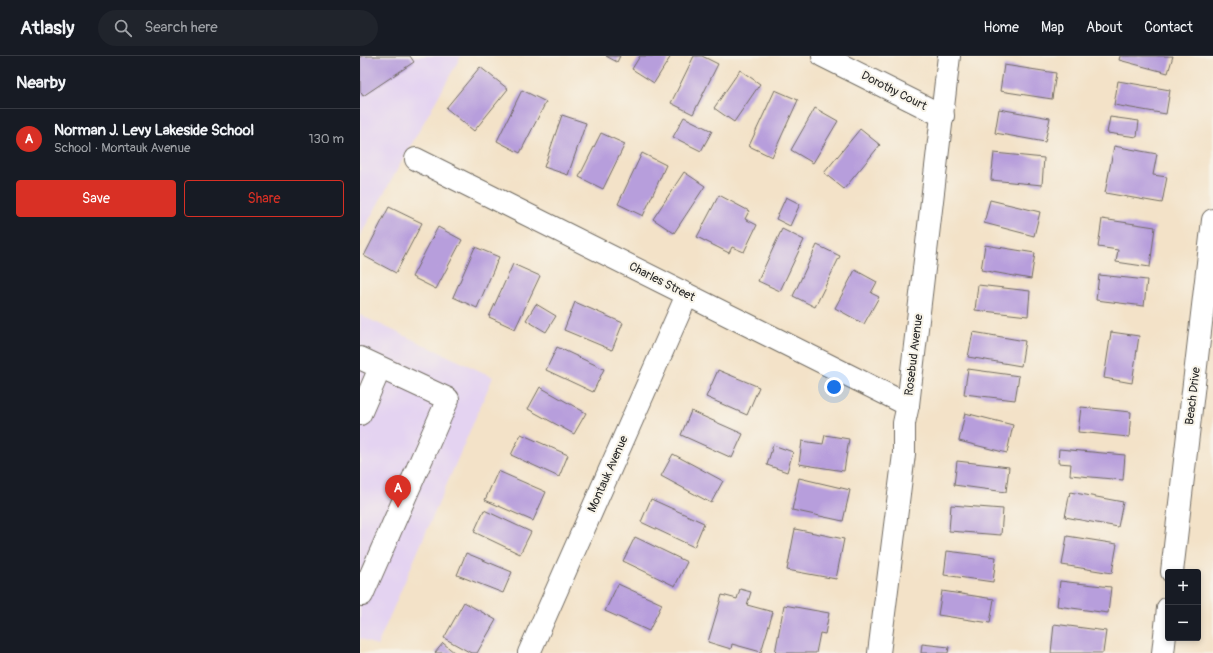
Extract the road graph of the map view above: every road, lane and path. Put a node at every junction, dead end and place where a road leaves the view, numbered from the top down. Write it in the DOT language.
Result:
graph roads {
  1 [pos="823,56"];
  2 [pos="949,56"];
  3 [pos="943,116"];
  4 [pos="416,159"];
  5 [pos="1213,220"];
  6 [pos="687,295"];
  7 [pos="360,358"];
  8 [pos="380,368"];
  9 [pos="908,406"];
  10 [pos="360,414"];
  11 [pos="1172,569"];
  12 [pos="360,594"];
  13 [pos="1165,635"];
  14 [pos="534,652"];
  15 [pos="879,653"];
  16 [pos="1163,653"];
  1 -- 3 [label="street, Dorothy Court"];
  2 -- 3 [label="street, Rosebud Avenue"];
  3 -- 9 [label="street, Rosebud Avenue"];
  4 -- 6 [label="street, Charles Street"];
  5 -- 11 [label="street, Beach Drive"];
  6 -- 9 [label="street, Charles Street"];
  6 -- 14 [label="street, Montauk Avenue"];
  7 -- 8 [label="street"];
  8 -- 10 [label="street"];
  8 -- 12 [label="street"];
  9 -- 15 [label="street, Rosebud Avenue"];
  13 -- 16 [label="street"];
}
